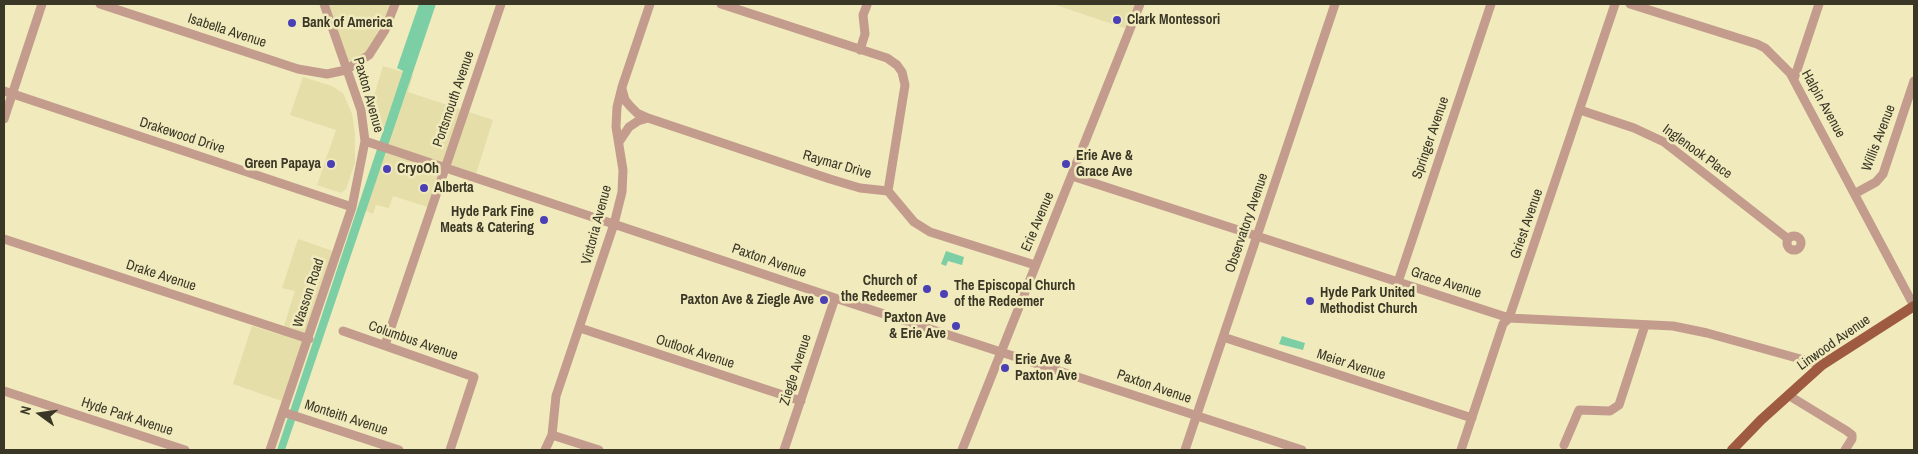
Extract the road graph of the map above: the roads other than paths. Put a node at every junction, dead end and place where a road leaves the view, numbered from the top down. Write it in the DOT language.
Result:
graph roads {
  1 [pos="42,4"];
  2 [pos="100,4"];
  3 [pos="324,4"];
  4 [pos="395,4"];
  5 [pos="501,4"];
  6 [pos="650,4"];
  7 [pos="721,4"];
  8 [pos="1140,4"];
  9 [pos="1335,4"];
  10 [pos="1491,4"];
  11 [pos="1615,4"];
  12 [pos="1630,4"];
  13 [pos="1819,4"];
  14 [pos="867,5"];
  15 [pos="860,50"];
  16 [pos="346,70"];
  17 [pos="1794,79"];
  18 [pos="1914,81"];
  19 [pos="622,86"];
  20 [pos="8,93"];
  21 [pos="1580,110"];
  22 [pos="648,118"];
  23 [pos="4,119"];
  24 [pos="365,141"];
  25 [pos="619,142"];
  26 [pos="445,168"];
  27 [pos="1072,176"];
  28 [pos="888,191"];
  29 [pos="1856,193"];
  30 [pos="352,206"];
  31 [pos="614,224"];
  32 [pos="1257,236"];
  33 [pos="1787,238"];
  34 [pos="4,239"];
  35 [pos="1035,265"];
  36 [pos="1398,282"];
  37 [pos="835,298"];
  38 [pos="1914,306"];
  39 [pos="1509,318"];
  40 [pos="1645,325"];
  41 [pos="580,328"];
  42 [pos="343,331"];
  43 [pos="1223,337"];
  44 [pos="309,339"];
  45 [pos="385,345"];
  46 [pos="1001,351"];
  47 [pos="1822,365"];
  48 [pos="4,391"];
  49 [pos="1788,395"];
  50 [pos="801,401"];
  51 [pos="283,412"];
  52 [pos="1196,416"];
  53 [pos="1472,418"];
  54 [pos="552,435"];
  55 [pos="1564,444"];
  56 [pos="185,450"];
  57 [pos="270,450"];
  58 [pos="399,450"];
  59 [pos="450,450"];
  60 [pos="545,450"];
  61 [pos="599,450"];
  62 [pos="784,450"];
  63 [pos="962,450"];
  64 [pos="1186,450"];
  65 [pos="1302,450"];
  66 [pos="1461,450"];
  67 [pos="1732,450"];
  68 [pos="1845,450"];
  1 -- 20 [label="street"];
  2 -- 16 [label="street, Isabella Avenue"];
  3 -- 16 [label="street, Paxton Avenue"];
  4 -- 16 [label="street"];
  5 -- 26 [label="street, Portsmouth Avenue"];
  6 -- 19 [label="street, Victoria Avenue"];
  7 -- 15 [label="street"];
  8 -- 27 [label="street, Erie Avenue"];
  9 -- 32 [label="street, Observatory Avenue"];
  10 -- 36 [label="street, Springer Avenue"];
  11 -- 21 [label="street, Griest Avenue"];
  12 -- 17 [label="street, Halpin Avenue"];
  13 -- 17 [label="street"];
  14 -- 15 [label="street"];
  15 -- 28 [label="street"];
  16 -- 24 [label="street, Paxton Avenue"];
  17 -- 29 [label="street, Halpin Avenue"];
  18 -- 29 [label="street, Willis Avenue"];
  19 -- 22 [label="street, Raymar Drive"];
  19 -- 25 [label="street, Victoria Avenue"];
  20 -- 23 [label="street"];
  20 -- 30 [label="street, Drakewood Drive"];
  21 -- 33 [label="street, Inglenook Place"];
  21 -- 39 [label="street, Griest Avenue"];
  22 -- 25 [label="street"];
  22 -- 28 [label="street, Raymar Drive"];
  24 -- 26 [label="street, Paxton Avenue"];
  24 -- 30 [label="street, Wasson Road"];
  25 -- 31 [label="street, Victoria Avenue"];
  26 -- 31 [label="street, Paxton Avenue"];
  26 -- 45 [label="street, Portsmouth Avenue"];
  27 -- 32 [label="street, Grace Avenue"];
  27 -- 35 [label="street, Erie Avenue"];
  28 -- 35 [label="street"];
  29 -- 38 [label="street, Halpin Avenue"];
  30 -- 44 [label="street, Wasson Road"];
  31 -- 37 [label="street, Paxton Avenue"];
  31 -- 41 [label="street, Victoria Avenue"];
  32 -- 36 [label="street, Grace Avenue"];
  32 -- 43 [label="street, Observatory Avenue"];
  34 -- 44 [label="street, Drake Avenue"];
  35 -- 46 [label="street, Erie Avenue"];
  36 -- 39 [label="street, Grace Avenue"];
  37 -- 46 [label="street, Paxton Avenue"];
  37 -- 50 [label="street, Ziegle Avenue"];
  38 -- 47 [label="main road, Linwood Avenue"];
  39 -- 40 [label="street, Grace Avenue"];
  39 -- 53 [label="street, Griest Avenue"];
  40 -- 47 [label="street, Grace Avenue"];
  40 -- 55 [label="street"];
  41 -- 50 [label="street, Outlook Avenue"];
  41 -- 54 [label="street, Victoria Avenue"];
  42 -- 45 [label="street, Columbus Avenue"];
  43 -- 52 [label="street, Observatory Avenue"];
  43 -- 53 [label="street, Meier Avenue"];
  44 -- 51 [label="street, Wasson Road"];
  45 -- 59 [label="street, Columbus Avenue"];
  46 -- 52 [label="street, Paxton Avenue"];
  46 -- 63 [label="street, Erie Avenue"];
  47 -- 49 [label="main road, Linwood Avenue"];
  48 -- 56 [label="street, Hyde Park Avenue"];
  49 -- 67 [label="main road, Linwood Avenue"];
  49 -- 68 [label="street"];
  50 -- 62 [label="street, Ziegle Avenue"];
  51 -- 57 [label="street, Wasson Road"];
  51 -- 58 [label="street, Monteith Avenue"];
  52 -- 64 [label="street, Observatory Avenue"];
  52 -- 65 [label="street, Paxton Avenue"];
  53 -- 66 [label="street, Griest Avenue"];
  54 -- 60 [label="street, Victoria Avenue"];
  54 -- 61 [label="street"];
}
